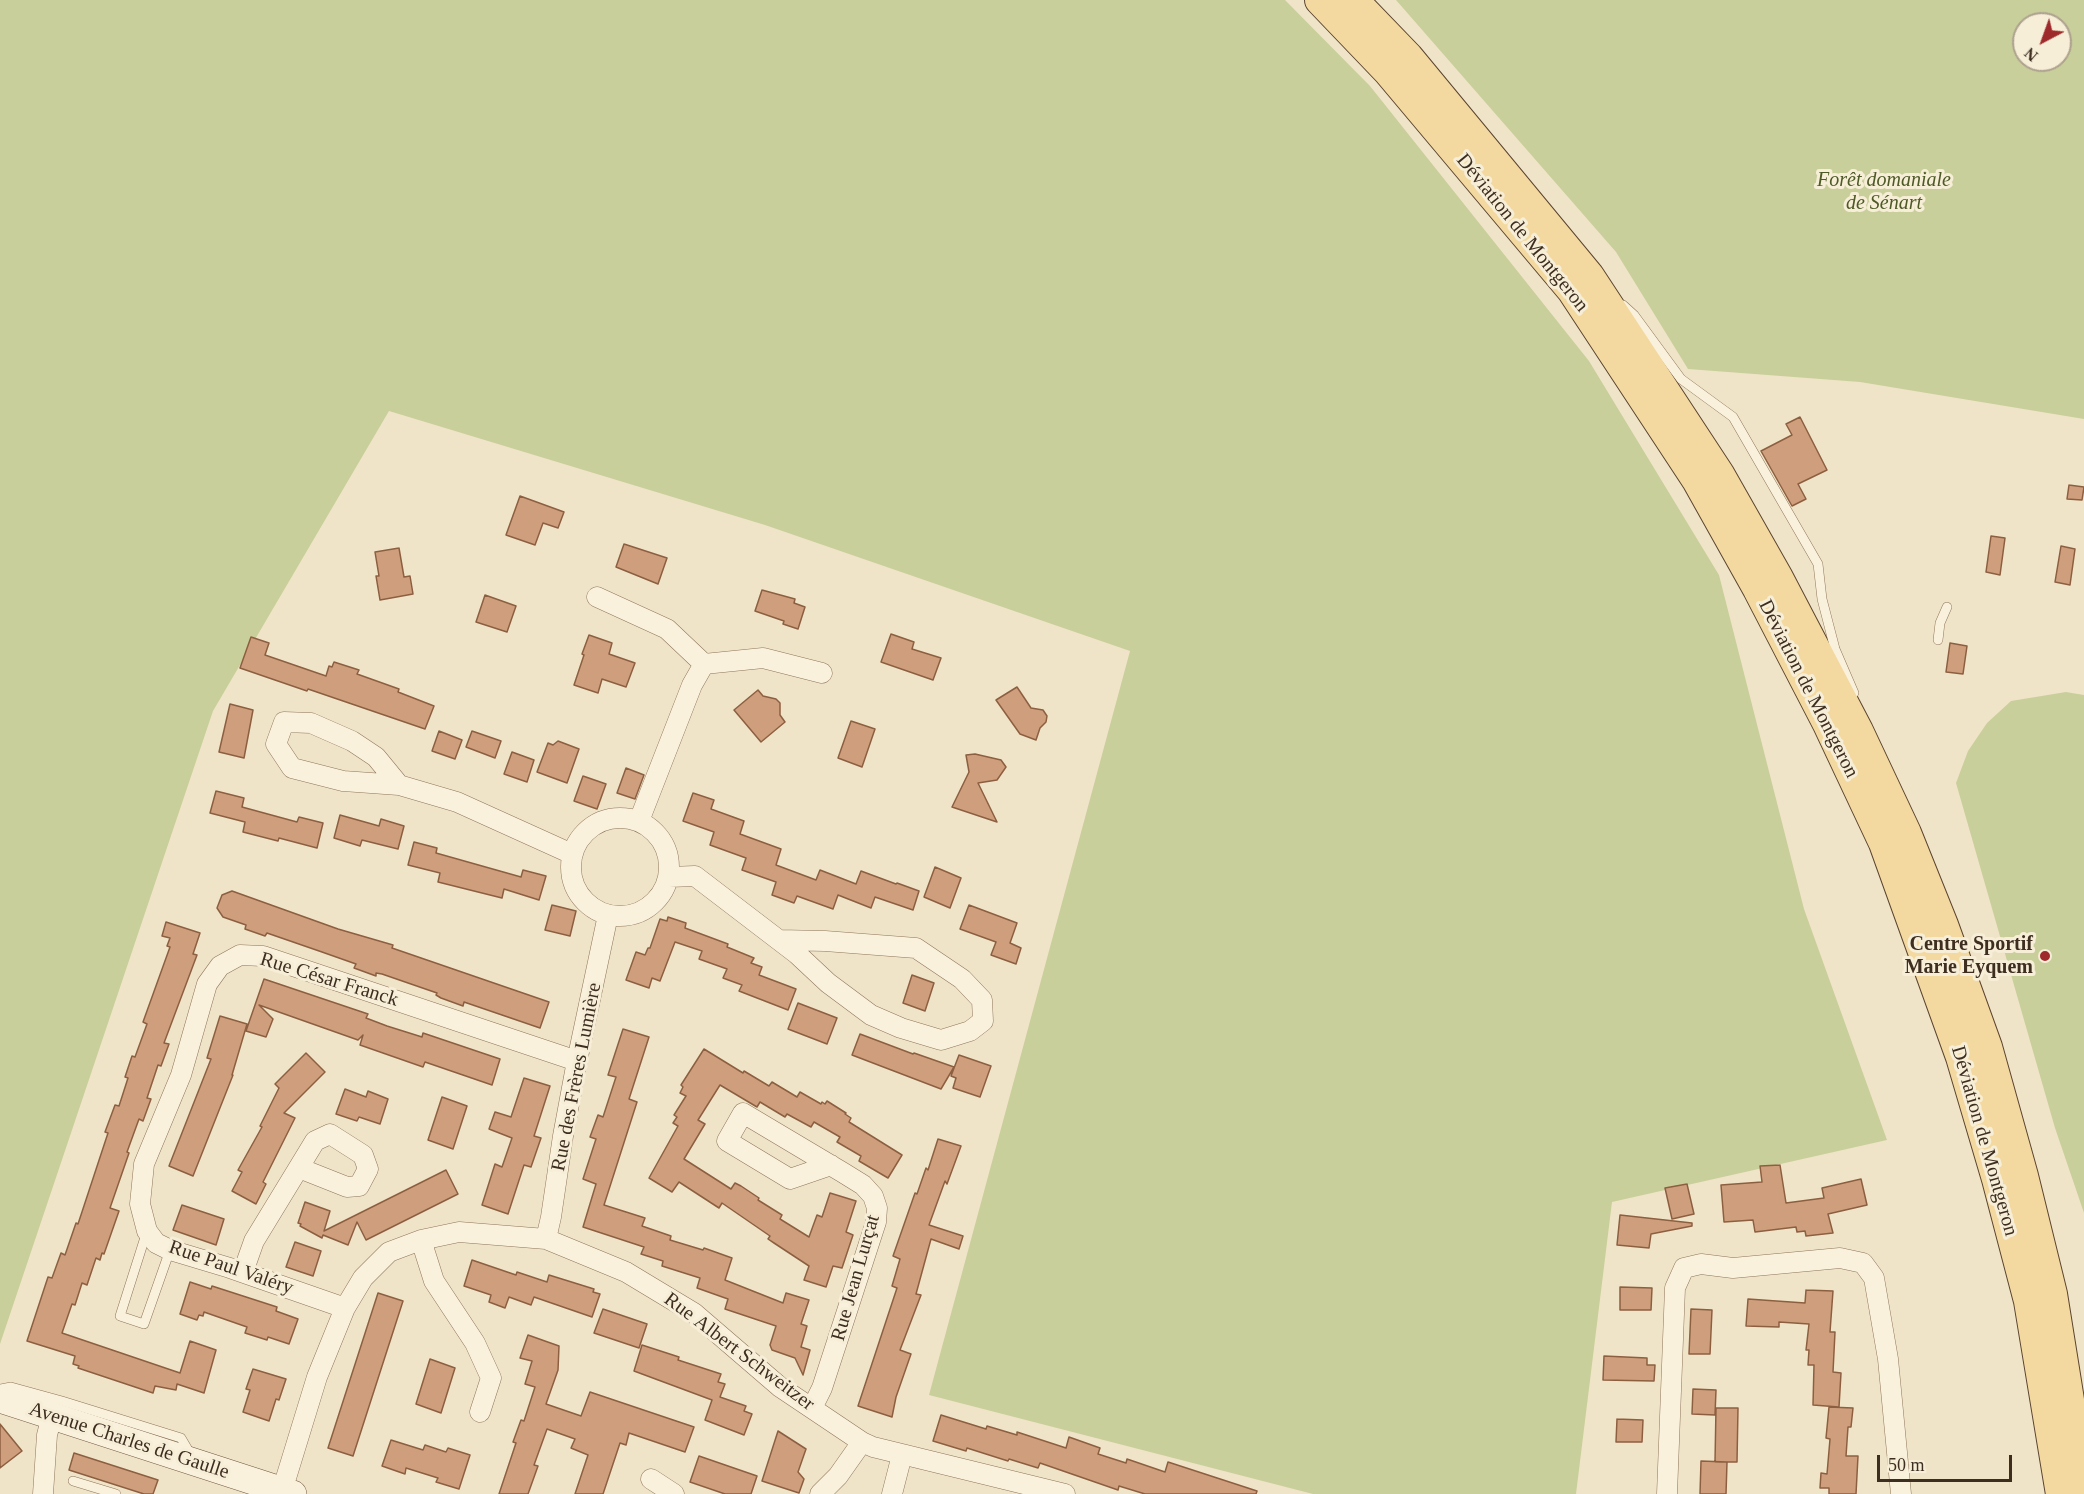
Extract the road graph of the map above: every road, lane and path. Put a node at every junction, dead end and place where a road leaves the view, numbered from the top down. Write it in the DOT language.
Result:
graph roads {
  1 [pos="1320,0"];
  2 [pos="1353,0"];
  3 [pos="1589,276"];
  4 [pos="597,597"];
  5 [pos="1947,606"];
  6 [pos="1938,640"];
  7 [pos="704,663"];
  8 [pos="822,673"];
  9 [pos="1858,731"];
  10 [pos="399,785"];
  11 [pos="639,820"];
  12 [pos="572,854"];
  13 [pos="669,877"];
  14 [pos="608,915"];
  15 [pos="779,940"];
  16 [pos="577,1061"];
  17 [pos="831,1165"];
  18 [pos="299,1168"];
  19 [pos="140,1204"];
  20 [pos="147,1231"];
  21 [pos="546,1239"];
  22 [pos="421,1240"];
  23 [pos="170,1250"];
  24 [pos="243,1272"];
  25 [pos="345,1308"];
  26 [pos="2060,1342"];
  27 [pos="0,1389"];
  28 [pos="2084,1394"];
  29 [pos="0,1399"];
  30 [pos="57,1408"];
  31 [pos="812,1408"];
  32 [pos="480,1412"];
  33 [pos="862,1442"];
  34 [pos="902,1455"];
  35 [pos="2057,1464"];
  36 [pos="651,1479"];
  37 [pos="73,1481"];
  38 [pos="1030,1490"];
  39 [pos="287,1492"];
  40 [pos="42,1494"];
  41 [pos="116,1494"];
  42 [pos="674,1494"];
  43 [pos="820,1494"];
  44 [pos="892,1494"];
  45 [pos="1065,1494"];
  46 [pos="1667,1494"];
  47 [pos="1900,1494"];
  48 [pos="2051,1494"];
  49 [pos="2061,1494"];
  50 [pos="2084,1494"];
  1 -- 35 [label="main road, Déviation de Montgeron"];
  2 -- 3 [label="main road, Déviation de Montgeron"];
  3 -- 9 [label="main road, Déviation de Montgeron"];
  3 -- 9 [label="lane"];
  4 -- 7 [label="street"];
  5 -- 6 [label="lane"];
  7 -- 8 [label="street"];
  7 -- 11 [label="street"];
  9 -- 26 [label="main road, Déviation de Montgeron"];
  10 -- 10 [label="street"];
  10 -- 12 [label="street"];
  11 -- 12 [label="street"];
  11 -- 13 [label="street"];
  12 -- 14 [label="street"];
  13 -- 14 [label="street"];
  13 -- 15 [label="street"];
  14 -- 16 [label="street, Rue des Frères Lumière"];
  15 -- 15 [label="street"];
  16 -- 19 [label="street, Rue César Franck"];
  16 -- 21 [label="street, Rue des Frères Lumière"];
  17 -- 17 [label="street, Rue Jean Lurçat"];
  17 -- 31 [label="street, Rue Jean Lurçat"];
  18 -- 24 [label="street"];
  19 -- 20 [label="street, Rue Paul Valéry"];
  20 -- 23 [label="street, Rue Paul Valéry"];
  20 -- 23 [label="lane"];
  21 -- 22 [label="street, Rue Albert Schweitzer"];
  21 -- 31 [label="street, Rue Albert Schweitzer"];
  22 -- 25 [label="street, Rue Albert Schweitzer"];
  22 -- 32 [label="street"];
  23 -- 24 [label="street, Rue Paul Valéry"];
  24 -- 25 [label="street, Rue Paul Valéry"];
  25 -- 39 [label="street, Rue Albert Schweitzer"];
  26 -- 28 [label="main road"];
  26 -- 50 [label="main road, Déviation de Montgeron"];
  27 -- 30 [label="lane"];
  29 -- 30 [label="main road, Avenue Charles de Gaulle"];
  30 -- 39 [label="main road, Avenue Charles de Gaulle"];
  30 -- 40 [label="street"];
  31 -- 33 [label="street, Rue Albert Schweitzer"];
  33 -- 34 [label="street, Rue Albert Schweitzer"];
  33 -- 43 [label="street"];
  34 -- 38 [label="street, Rue Albert Schweitzer"];
  34 -- 44 [label="street"];
  35 -- 48 [label="main road"];
  35 -- 49 [label="main road, Déviation de Montgeron"];
  36 -- 42 [label="street"];
  37 -- 41 [label="lane"];
  38 -- 45 [label="street, Rue Albert Schweitzer"];
  46 -- 47 [label="street"];
}
